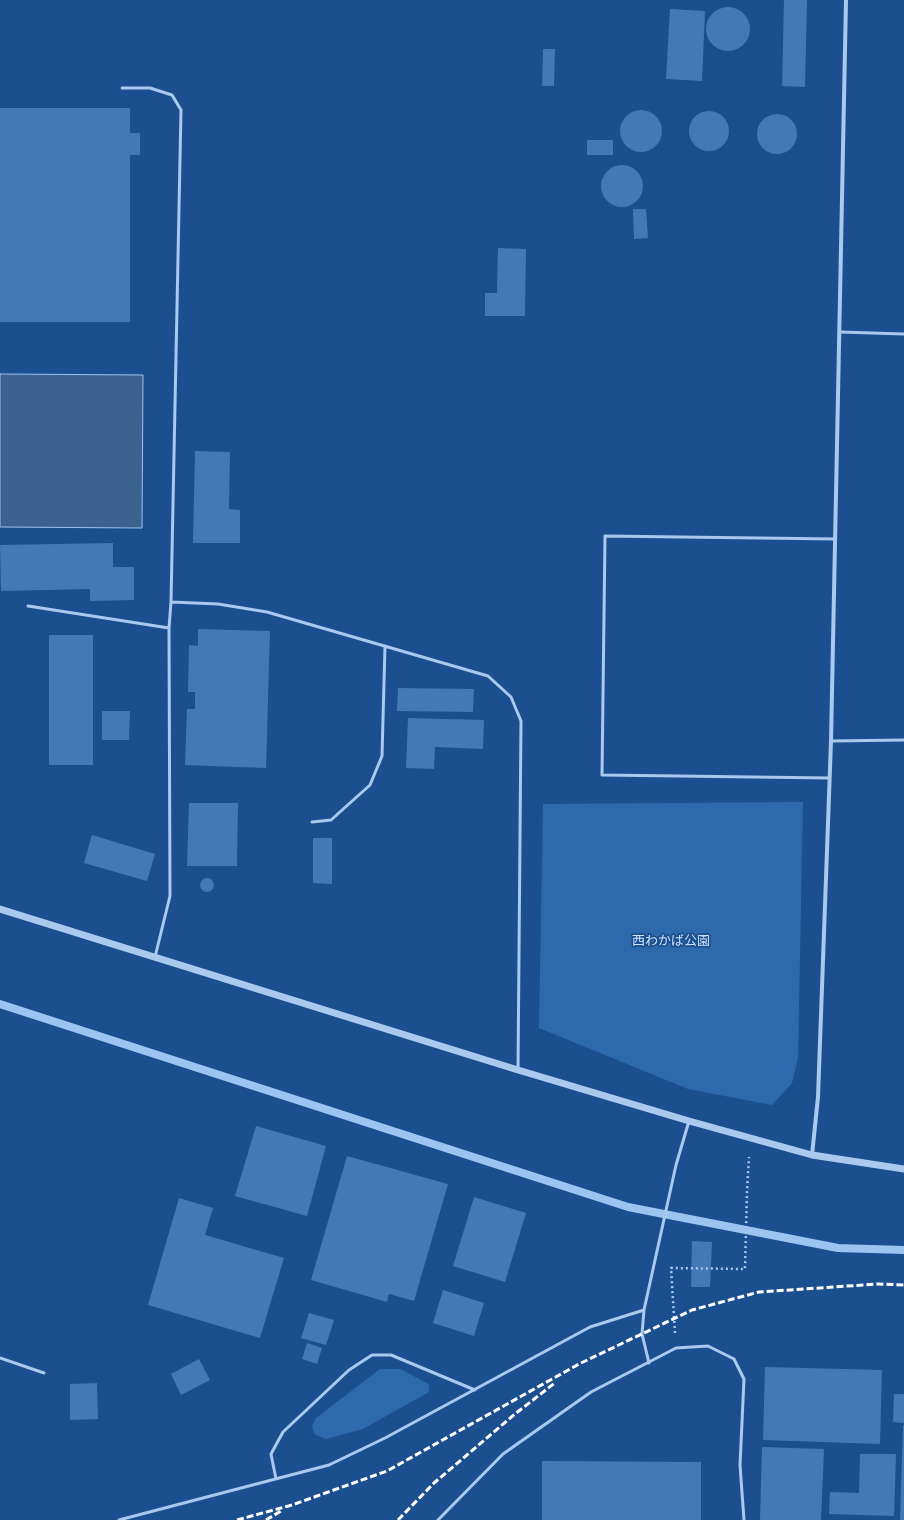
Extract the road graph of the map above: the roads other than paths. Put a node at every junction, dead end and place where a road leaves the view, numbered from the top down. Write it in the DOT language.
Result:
graph roads {
  1 [pos="846,0"];
  2 [pos="122,88"];
  3 [pos="840,332"];
  4 [pos="904,334"];
  5 [pos="835,539"];
  6 [pos="171,602"];
  7 [pos="28,606"];
  8 [pos="169,628"];
  9 [pos="385,646"];
  10 [pos="904,740"];
  11 [pos="831,741"];
  12 [pos="830,778"];
  13 [pos="312,822"];
  14 [pos="0,909"];
  15 [pos="155,957"];
  16 [pos="518,1070"];
  17 [pos="689,1121"];
  18 [pos="812,1155"];
  19 [pos="904,1169"];
  20 [pos="644,1310"];
  21 [pos="0,1358"];
  22 [pos="649,1363"];
  23 [pos="44,1373"];
  24 [pos="475,1390"];
  25 [pos="276,1479"];
  26 [pos="119,1520"];
  27 [pos="438,1520"];
  28 [pos="744,1520"];
  1 -- 3 [label="street"];
  2 -- 6 [label="lane"];
  3 -- 4 [label="lane"];
  3 -- 5 [label="street"];
  5 -- 11 [label="street"];
  5 -- 12 [label="lane"];
  6 -- 8 [label="lane"];
  6 -- 9 [label="lane"];
  7 -- 8 [label="lane"];
  8 -- 15 [label="lane"];
  9 -- 13 [label="lane"];
  9 -- 16 [label="lane"];
  10 -- 11 [label="lane"];
  11 -- 12 [label="street"];
  12 -- 18 [label="street"];
  14 -- 15 [label="street"];
  15 -- 16 [label="street"];
  16 -- 17 [label="street"];
  17 -- 18 [label="street"];
  17 -- 20 [label="lane"];
  18 -- 19 [label="street"];
  20 -- 22 [label="lane"];
  20 -- 24 [label="lane"];
  21 -- 23 [label="lane"];
  22 -- 27 [label="lane"];
  22 -- 28 [label="lane"];
  24 -- 25 [label="lane"];
  24 -- 25 [label="lane"];
  25 -- 26 [label="lane"];
}
